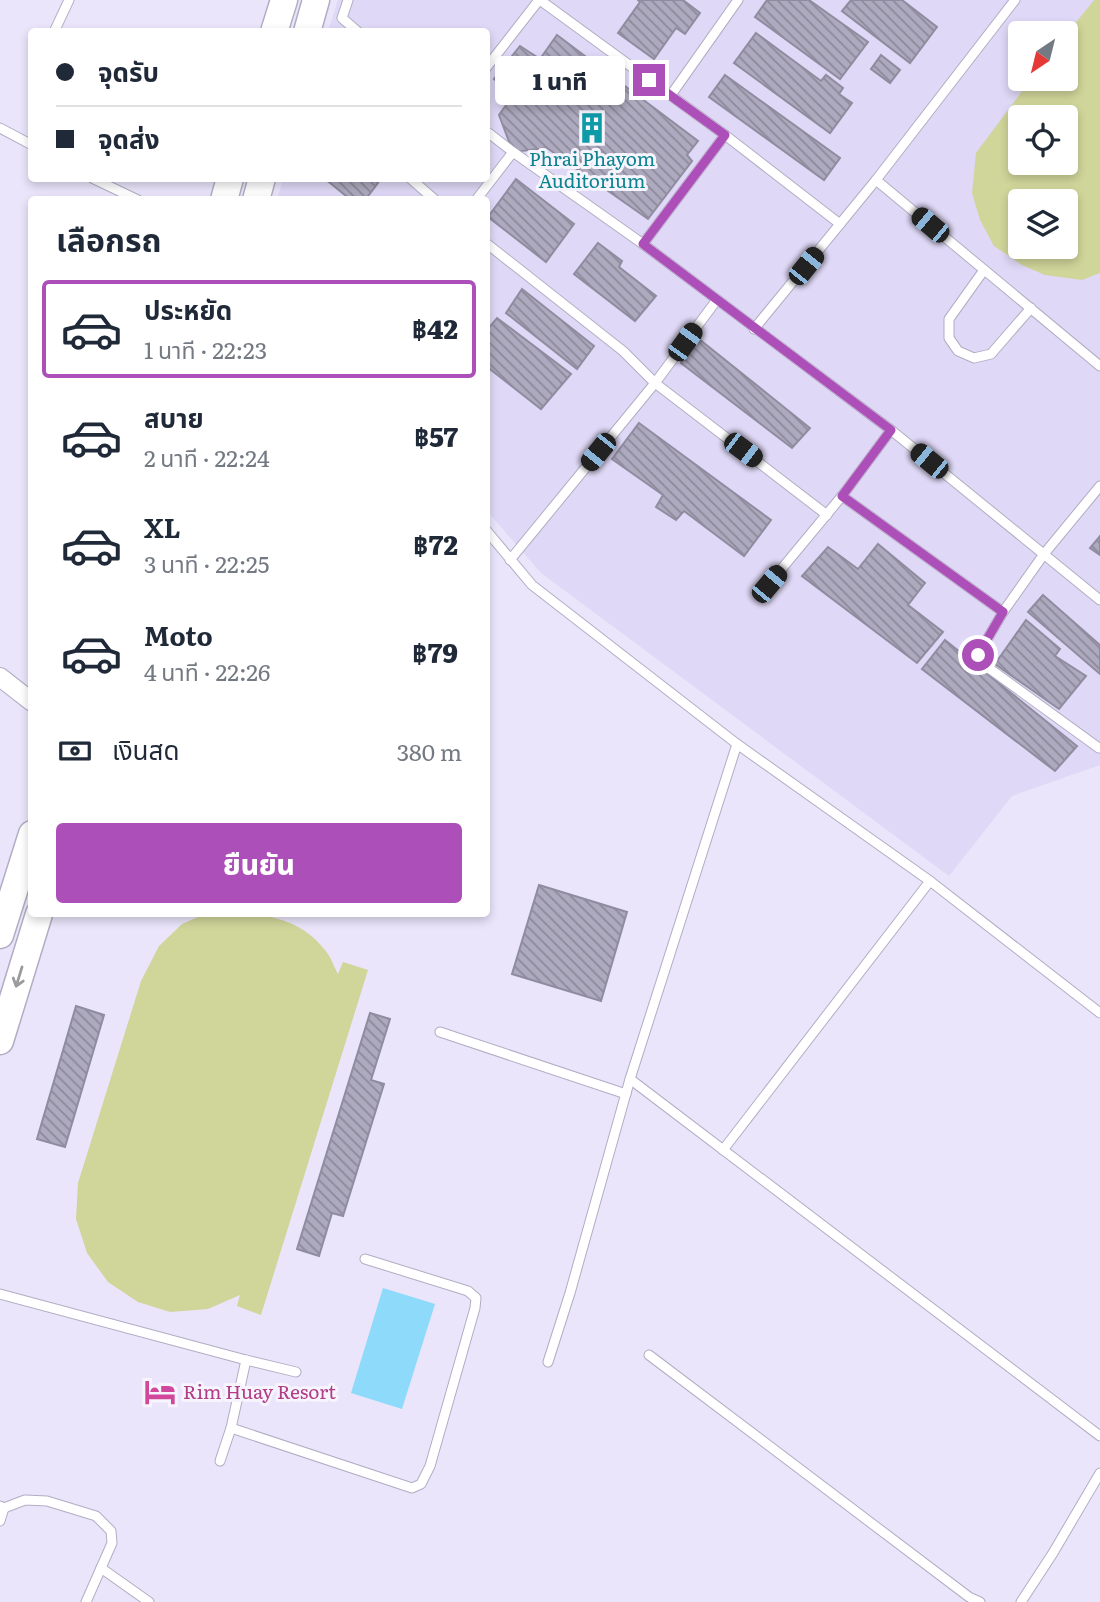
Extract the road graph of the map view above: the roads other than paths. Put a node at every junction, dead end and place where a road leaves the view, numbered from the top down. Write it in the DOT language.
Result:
graph roads {
  1 [pos="69,0"];
  2 [pos="284,0"];
  3 [pos="316,0"];
  4 [pos="348,0"];
  5 [pos="540,0"];
  6 [pos="1014,0"];
  7 [pos="735,1"];
  8 [pos="56,28"];
  9 [pos="275,28"];
  10 [pos="308,28"];
  11 [pos="353,28"];
  12 [pos="490,63"];
  13 [pos="671,95"];
  14 [pos="0,128"];
  15 [pos="490,134"];
  16 [pos="725,135"];
  17 [pos="28,143"];
  18 [pos="513,152"];
  19 [pos="876,180"];
  20 [pos="100,182"];
  21 [pos="415,182"];
  22 [pos="490,182"];
  23 [pos="490,182"];
  24 [pos="130,196"];
  25 [pos="430,196"];
  26 [pos="479,196"];
  27 [pos="840,224"];
  28 [pos="643,244"];
  29 [pos="490,246"];
  30 [pos="984,270"];
  31 [pos="716,301"];
  32 [pos="1031,308"];
  33 [pos="754,329"];
  34 [pos="1100,366"];
  35 [pos="655,383"];
  36 [pos="891,430"];
  37 [pos="1100,486"];
  38 [pos="842,496"];
  39 [pos="827,515"];
  40 [pos="490,535"];
  41 [pos="1044,555"];
  42 [pos="510,559"];
  43 [pos="769,584"];
  44 [pos="1100,600"];
  45 [pos="1003,612"];
  46 [pos="0,677"];
  47 [pos="28,699"];
  48 [pos="737,744"];
  49 [pos="1099,748"];
  50 [pos="28,844"];
  51 [pos="930,881"];
  52 [pos="5,899"];
  53 [pos="38,917"];
  54 [pos="0,935"];
  55 [pos="1100,1013"];
  56 [pos="440,1032"];
  57 [pos="0,1041"];
  58 [pos="630,1079"];
  59 [pos="626,1094"];
  60 [pos="723,1150"];
  61 [pos="366,1259"];
  62 [pos="0,1294"];
  63 [pos="649,1355"];
  64 [pos="246,1360"];
  65 [pos="548,1362"];
  66 [pos="296,1371"];
  67 [pos="231,1428"];
  68 [pos="1100,1436"];
  69 [pos="220,1461"];
  70 [pos="1100,1473"];
  71 [pos="2,1507"];
  72 [pos="0,1521"];
  73 [pos="101,1568"];
  74 [pos="86,1602"];
  75 [pos="149,1602"];
  76 [pos="980,1602"];
  77 [pos="1021,1602"];
  1 -- 8 [label="lane"];
  2 -- 9 [label="main road"];
  3 -- 10 [label="main road"];
  4 -- 11 [label="lane"];
  5 -- 12 [label="lane"];
  5 -- 13 [label="lane"];
  6 -- 19 [label="lane"];
  7 -- 13 [label="lane"];
  13 -- 16 [label="lane"];
  14 -- 17 [label="lane"];
  15 -- 18 [label="lane"];
  16 -- 27 [label="lane"];
  16 -- 28 [label="lane"];
  18 -- 23 [label="lane"];
  18 -- 28 [label="lane"];
  19 -- 27 [label="lane"];
  19 -- 30 [label="lane"];
  20 -- 24 [label="lane"];
  21 -- 25 [label="lane"];
  22 -- 26 [label="lane"];
  27 -- 33 [label="lane"];
  28 -- 31 [label="lane"];
  29 -- 35 [label="lane"];
  30 -- 32 [label="lane"];
  30 -- 32 [label="lane"];
  31 -- 33 [label="lane"];
  31 -- 35 [label="lane"];
  32 -- 34 [label="lane"];
  33 -- 36 [label="lane"];
  35 -- 39 [label="lane"];
  35 -- 42 [label="lane"];
  36 -- 38 [label="lane"];
  36 -- 41 [label="lane"];
  37 -- 41 [label="lane"];
  38 -- 39 [label="lane"];
  38 -- 45 [label="lane"];
  39 -- 43 [label="lane"];
  40 -- 42 [label="lane"];
  41 -- 44 [label="lane"];
  41 -- 45 [label="lane"];
  42 -- 48 [label="lane"];
  45 -- 49 [label="lane"];
  46 -- 47 [label="street"];
  48 -- 51 [label="lane"];
  48 -- 58 [label="lane"];
  50 -- 52 [label="main road"];
  51 -- 55 [label="lane"];
  51 -- 60 [label="lane"];
  52 -- 54 [label="main road"];
  53 -- 57 [label="main road, one-way"];
  56 -- 59 [label="lane"];
  58 -- 59 [label="lane"];
  58 -- 60 [label="lane"];
  59 -- 65 [label="lane"];
  60 -- 68 [label="lane"];
  61 -- 67 [label="lane"];
  62 -- 64 [label="lane"];
  63 -- 76 [label="lane"];
  64 -- 66 [label="lane"];
  64 -- 67 [label="lane"];
  67 -- 69 [label="lane"];
  70 -- 77 [label="lane"];
  71 -- 72 [label="lane"];
  71 -- 73 [label="lane"];
  73 -- 74 [label="lane"];
  73 -- 75 [label="lane"];
}
